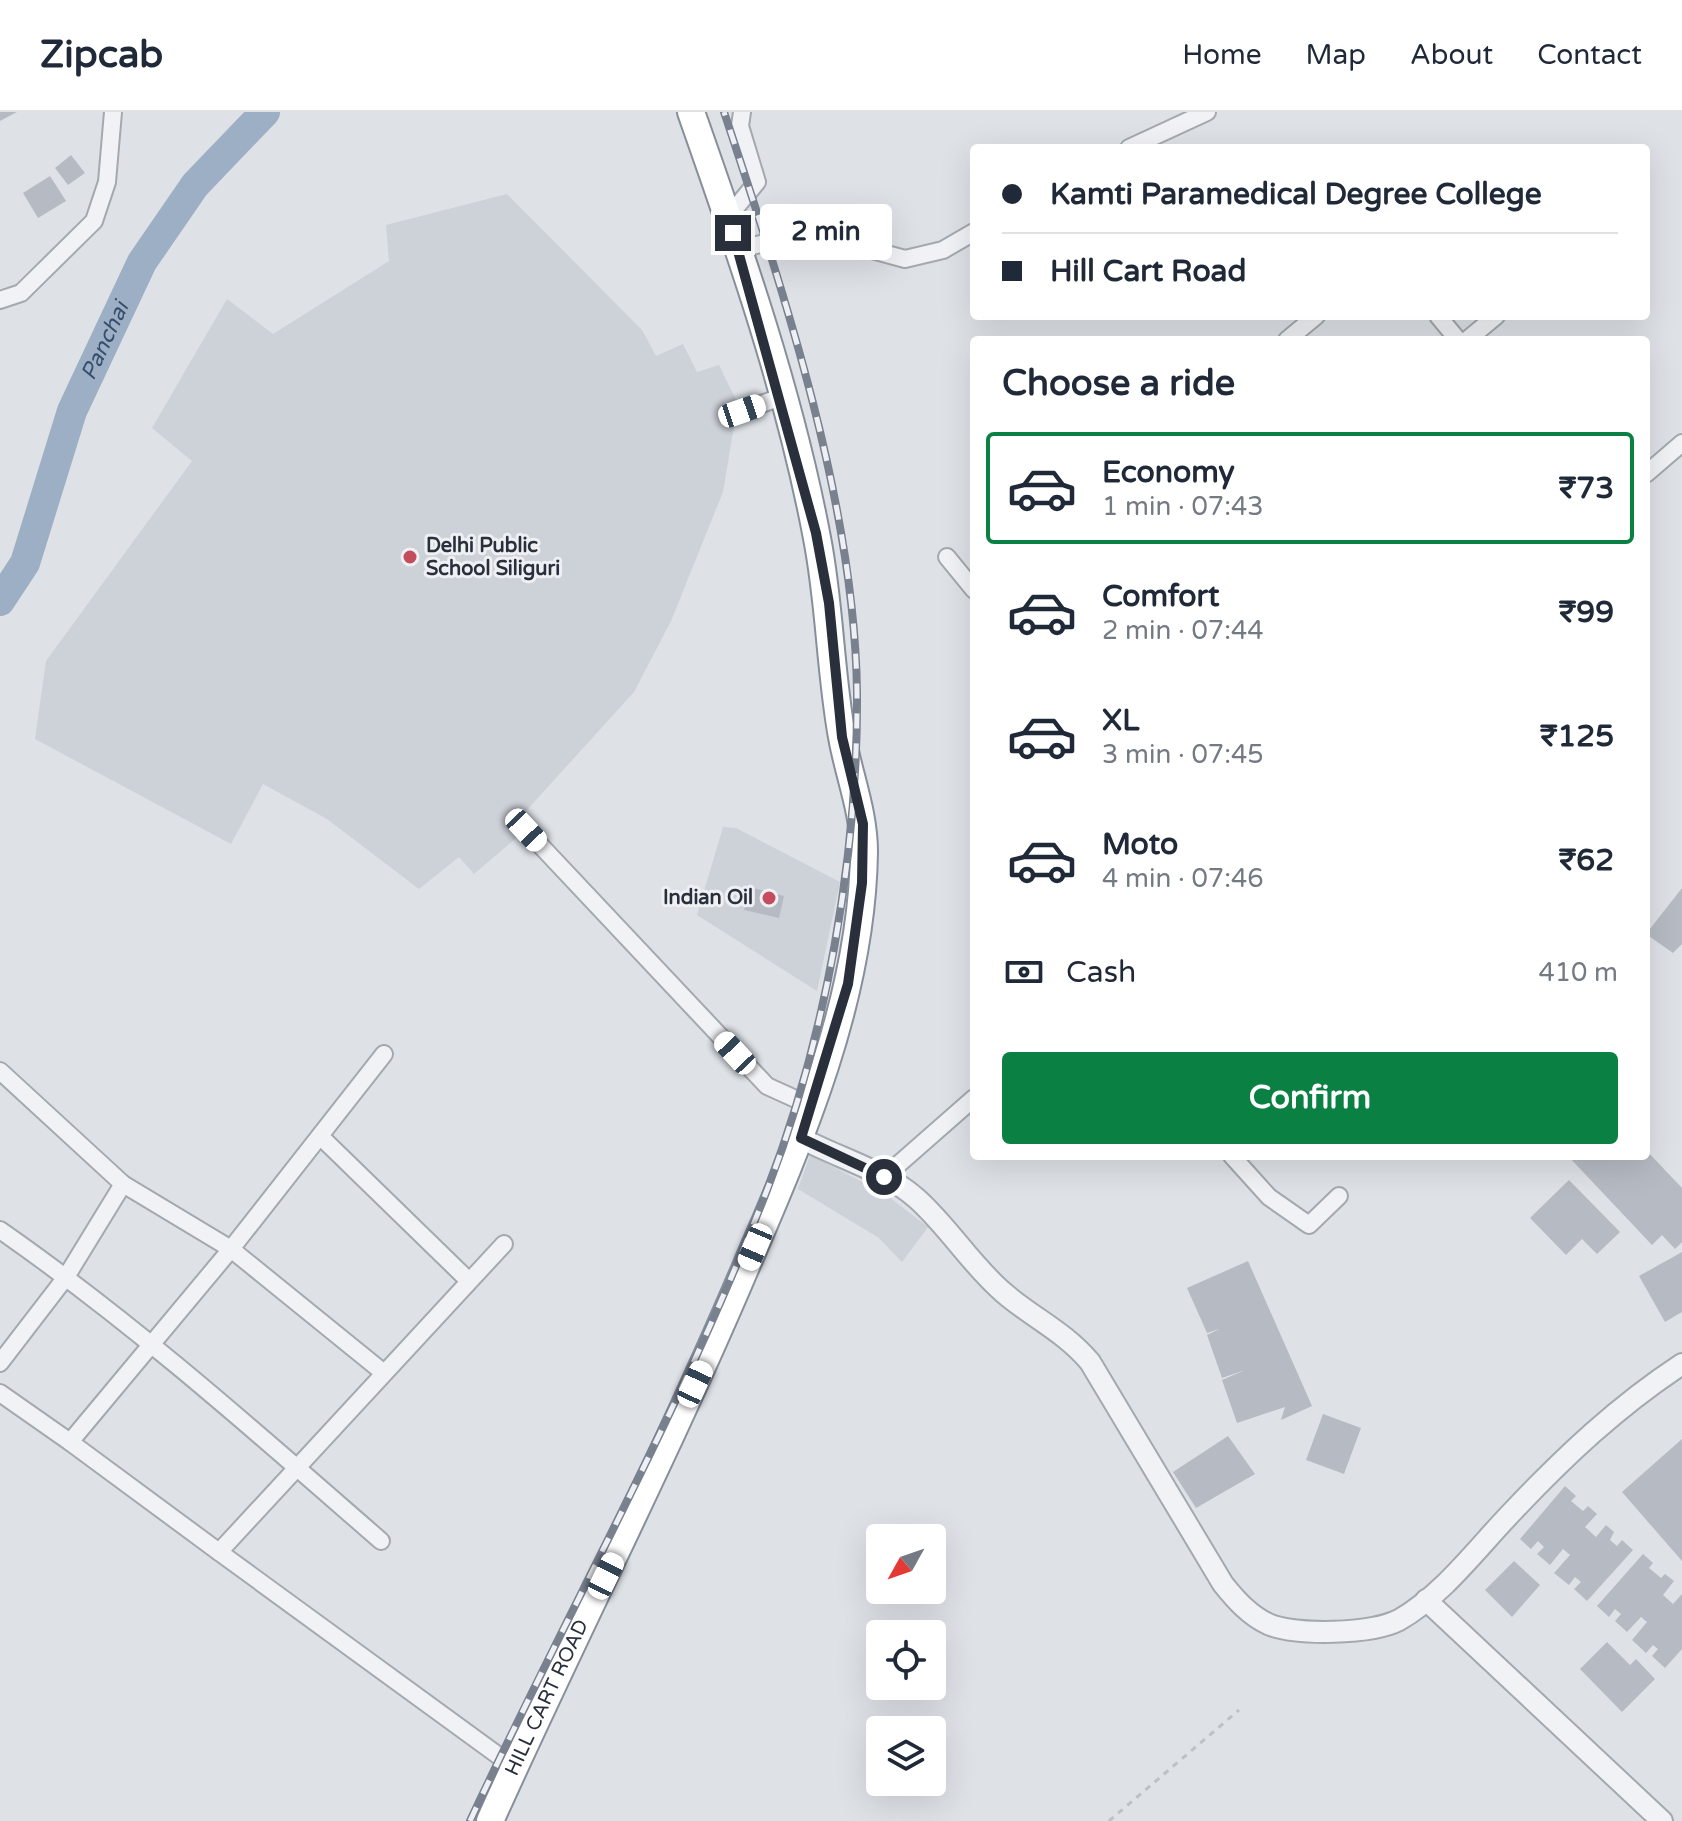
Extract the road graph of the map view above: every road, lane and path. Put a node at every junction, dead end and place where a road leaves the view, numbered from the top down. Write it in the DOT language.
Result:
graph roads {
  1 [pos="113,112"];
  2 [pos="691,112"];
  3 [pos="742,112"];
  4 [pos="1207,112"];
  5 [pos="1138,144"];
  6 [pos="728,217"];
  7 [pos="970,234"];
  8 [pos="739,249"];
  9 [pos="0,300"];
  10 [pos="1311,320"];
  11 [pos="1441,320"];
  12 [pos="1491,320"];
  13 [pos="1292,336"];
  14 [pos="1455,336"];
  15 [pos="1472,336"];
  16 [pos="781,397"];
  17 [pos="742,411"];
  18 [pos="1682,443"];
  19 [pos="1650,471"];
  20 [pos="947,557"];
  21 [pos="970,585"];
  22 [pos="526,830"];
  23 [pos="384,1054"];
  24 [pos="0,1071"];
  25 [pos="970,1102"];
  26 [pos="811,1106"];
  27 [pos="320,1136"];
  28 [pos="801,1138"];
  29 [pos="1236,1160"];
  30 [pos="884,1177"];
  31 [pos="123,1184"];
  32 [pos="1339,1196"];
  33 [pos="0,1230"];
  34 [pos="504,1244"];
  35 [pos="231,1249"];
  36 [pos="66,1277"];
  37 [pos="469,1281"];
  38 [pos="151,1345"];
  39 [pos="0,1363"];
  40 [pos="1682,1364"];
  41 [pos="384,1373"];
  42 [pos="0,1393"];
  43 [pos="70,1442"];
  44 [pos="297,1468"];
  45 [pos="381,1541"];
  46 [pos="219,1552"];
  47 [pos="1426,1600"];
  48 [pos="1239,1710"];
  49 [pos="514,1767"];
  50 [pos="490,1821"];
  51 [pos="1109,1821"];
  52 [pos="1662,1821"];
  1 -- 9 [label="street"];
  2 -- 6 [label="highway, HILL CART ROAD"];
  3 -- 6 [label="street"];
  4 -- 5 [label="street"];
  6 -- 8 [label="highway, HILL CART ROAD"];
  7 -- 8 [label="street"];
  8 -- 16 [label="highway, HILL CART ROAD"];
  10 -- 13 [label="street"];
  11 -- 14 [label="street"];
  12 -- 15 [label="street"];
  16 -- 17 [label="street"];
  16 -- 26 [label="highway, HILL CART ROAD"];
  18 -- 19 [label="street"];
  20 -- 21 [label="street"];
  22 -- 26 [label="street"];
  23 -- 27 [label="street"];
  24 -- 31 [label="street"];
  25 -- 30 [label="street"];
  26 -- 28 [label="highway, HILL CART ROAD"];
  27 -- 35 [label="street"];
  27 -- 37 [label="street"];
  28 -- 30 [label="street"];
  28 -- 49 [label="highway, HILL CART ROAD"];
  29 -- 32 [label="street"];
  30 -- 47 [label="street"];
  31 -- 35 [label="street"];
  31 -- 36 [label="street"];
  33 -- 36 [label="street"];
  34 -- 37 [label="street"];
  35 -- 38 [label="street"];
  35 -- 41 [label="street"];
  36 -- 38 [label="street"];
  36 -- 39 [label="street"];
  37 -- 41 [label="street"];
  38 -- 43 [label="street"];
  38 -- 44 [label="street"];
  40 -- 47 [label="street"];
  41 -- 44 [label="street"];
  42 -- 43 [label="street"];
  43 -- 46 [label="street"];
  44 -- 45 [label="street"];
  44 -- 46 [label="street"];
  46 -- 49 [label="street"];
  47 -- 52 [label="street"];
  48 -- 51 [label="path"];
  49 -- 50 [label="highway, HILL CART ROAD"];
}
